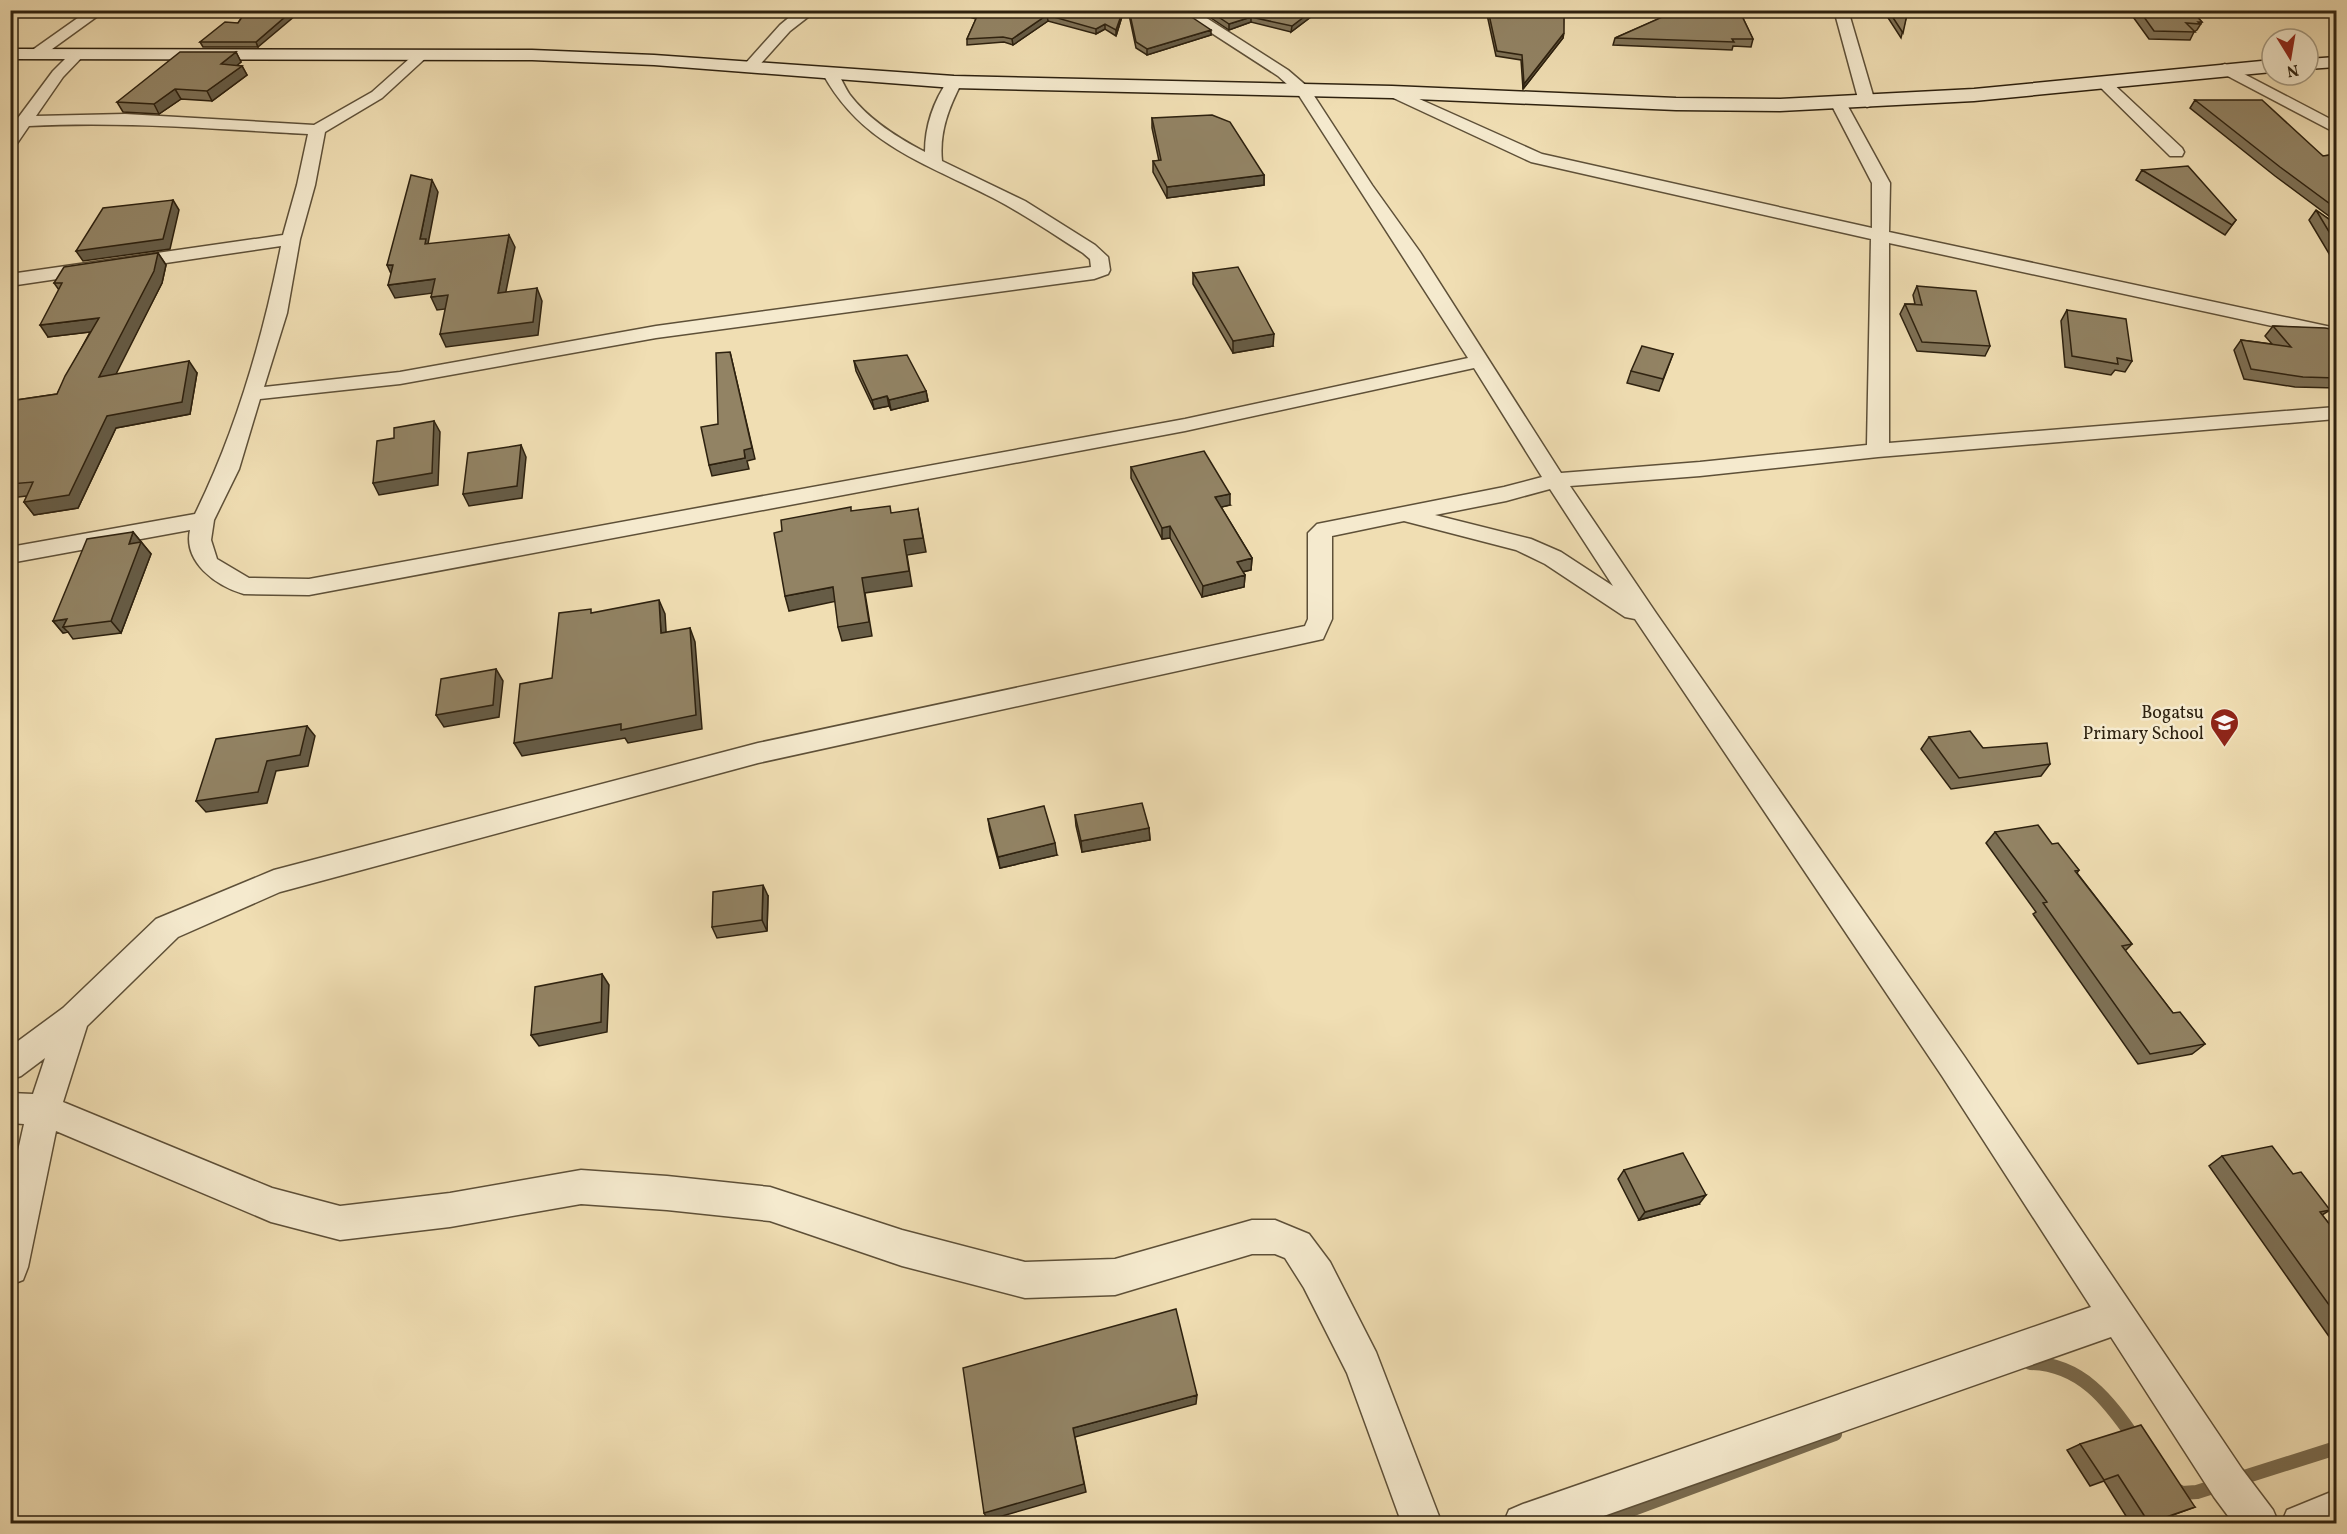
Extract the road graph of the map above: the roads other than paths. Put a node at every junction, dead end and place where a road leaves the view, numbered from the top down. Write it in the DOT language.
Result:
graph roads {
  1 [pos="99,10"];
  2 [pos="810,10"];
  3 [pos="1183,10"];
  4 [pos="1841,10"];
  5 [pos="10,54"];
  6 [pos="36,54"];
  7 [pos="78,54"];
  8 [pos="423,54"];
  9 [pos="2337,62"];
  10 [pos="2320,63"];
  11 [pos="750,67"];
  12 [pos="2260,67"];
  13 [pos="2225,69"];
  14 [pos="831,74"];
  15 [pos="954,82"];
  16 [pos="2103,82"];
  17 [pos="1304,91"];
  18 [pos="1392,92"];
  19 [pos="1867,102"];
  20 [pos="1839,104"];
  21 [pos="23,122"];
  22 [pos="2337,128"];
  23 [pos="317,130"];
  24 [pos="10,142"];
  25 [pos="2176,152"];
  26 [pos="934,162"];
  27 [pos="1879,234"];
  28 [pos="291,239"];
  29 [pos="10,280"];
  30 [pos="2337,334"];
  31 [pos="1481,361"];
  32 [pos="252,394"];
  33 [pos="2337,413"];
  34 [pos="1878,450"];
  35 [pos="1555,480"];
  36 [pos="1400,514"];
  37 [pos="203,520"];
  38 [pos="10,555"];
  39 [pos="1647,619"];
  40 [pos="74,1018"];
  41 [pos="10,1066"];
  42 [pos="27,1109"];
  43 [pos="10,1268"];
  44 [pos="2119,1316"];
  45 [pos="2337,1510"];
  46 [pos="1422,1524"];
  47 [pos="1523,1524"];
  48 [pos="2259,1524"];
  49 [pos="2301,1524"];
  1 -- 6 [label="street"];
  2 -- 11 [label="street"];
  3 -- 17 [label="street"];
  4 -- 19 [label="street"];
  5 -- 6 [label="street"];
  6 -- 7 [label="street"];
  7 -- 8 [label="street"];
  7 -- 21 [label="street"];
  8 -- 11 [label="street"];
  8 -- 23 [label="street"];
  9 -- 10 [label="street"];
  11 -- 14 [label="street"];
  12 -- 13 [label="street"];
  13 -- 16 [label="street"];
  13 -- 22 [label="street"];
  14 -- 15 [label="street"];
  14 -- 26 [label="street"];
  15 -- 17 [label="street"];
  15 -- 26 [label="street"];
  16 -- 19 [label="street"];
  16 -- 25 [label="street"];
  17 -- 18 [label="street"];
  17 -- 31 [label="street"];
  18 -- 20 [label="street"];
  18 -- 27 [label="street"];
  19 -- 20 [label="street"];
  20 -- 27 [label="street"];
  21 -- 23 [label="street"];
  21 -- 24 [label="street"];
  23 -- 28 [label="street"];
  26 -- 32 [label="street"];
  27 -- 30 [label="street"];
  27 -- 34 [label="street"];
  28 -- 29 [label="street"];
  28 -- 32 [label="street"];
  31 -- 35 [label="street"];
  31 -- 37 [label="street"];
  32 -- 37 [label="street"];
  33 -- 34 [label="street"];
  34 -- 35 [label="street"];
  35 -- 36 [label="street"];
  35 -- 39 [label="street"];
  36 -- 39 [label="street"];
  36 -- 40 [label="street"];
  37 -- 38 [label="street"];
  39 -- 44 [label="street"];
  40 -- 41 [label="street"];
  40 -- 42 [label="street"];
  42 -- 43 [label="street"];
  42 -- 46 [label="street"];
  44 -- 47 [label="street"];
  44 -- 48 [label="street"];
  45 -- 49 [label="street"];
}
